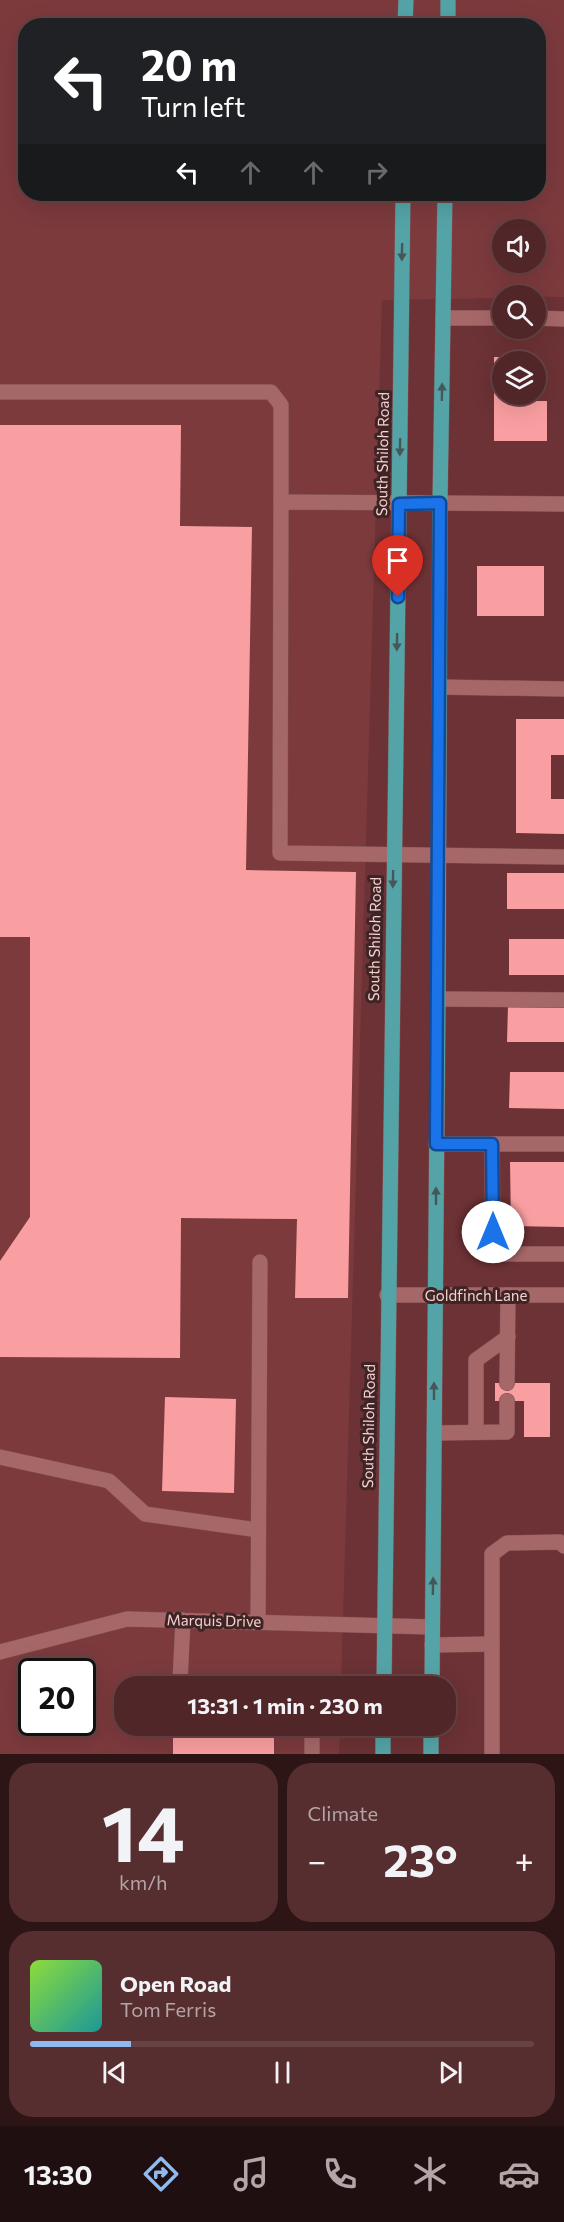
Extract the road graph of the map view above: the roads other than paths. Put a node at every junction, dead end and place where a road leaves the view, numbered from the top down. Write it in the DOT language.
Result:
graph roads {
  1 [pos="406,0"];
  2 [pos="448,0"];
  3 [pos="405,18"];
  4 [pos="448,18"];
  5 [pos="403,201"];
  6 [pos="445,201"];
  7 [pos="443,318"];
  8 [pos="492,318"];
  9 [pos="546,318"];
  10 [pos="564,319"];
  11 [pos="0,392"];
  12 [pos="281,502"];
  13 [pos="440,503"];
  14 [pos="399,504"];
  15 [pos="564,504"];
  16 [pos="439,687"];
  17 [pos="564,689"];
  18 [pos="394,855"];
  19 [pos="438,855"];
  20 [pos="564,856"];
  21 [pos="438,999"];
  22 [pos="564,1000"];
  23 [pos="436,1144"];
  24 [pos="492,1144"];
  25 [pos="564,1144"];
  26 [pos="564,1254"];
  27 [pos="260,1262"];
  28 [pos="387,1295"];
  29 [pos="435,1295"];
  30 [pos="508,1295"];
  31 [pos="564,1295"];
  32 [pos="508,1337"];
  33 [pos="507,1383"];
  34 [pos="507,1401"];
  35 [pos="476,1432"];
  36 [pos="434,1433"];
  37 [pos="0,1457"];
  38 [pos="258,1530"];
  39 [pos="564,1546"];
  40 [pos="183,1620"];
  41 [pos="258,1621"];
  42 [pos="384,1626"];
  43 [pos="432,1627"];
  44 [pos="492,1644"];
  45 [pos="432,1645"];
  46 [pos="0,1652"];
  47 [pos="180,1676"];
  48 [pos="384,1676"];
  49 [pos="432,1676"];
  50 [pos="312,1736"];
  51 [pos="383,1736"];
  52 [pos="431,1736"];
  53 [pos="312,1754"];
  54 [pos="383,1754"];
  55 [pos="431,1754"];
  56 [pos="492,1754"];
  1 -- 3 [label="main road"];
  2 -- 4 [label="main road"];
  5 -- 14 [label="main road, South Shiloh Road, one-way"];
  6 -- 7 [label="main road"];
  7 -- 8 [label="street"];
  13 -- 7 [label="main road, one-way"];
  9 -- 10 [label="street"];
  11 -- 12 [label="street"];
  12 -- 14 [label="street"];
  12 -- 18 [label="street"];
  13 -- 14 [label="street"];
  13 -- 15 [label="street"];
  13 -- 16 [label="main road"];
  14 -- 18 [label="main road, South Shiloh Road, one-way"];
  16 -- 17 [label="street"];
  16 -- 19 [label="main road"];
  18 -- 19 [label="street"];
  18 -- 28 [label="main road, South Shiloh Road, one-way"];
  19 -- 20 [label="street"];
  19 -- 21 [label="main road"];
  21 -- 22 [label="street"];
  21 -- 23 [label="main road"];
  23 -- 24 [label="street"];
  29 -- 23 [label="main road, one-way"];
  24 -- 25 [label="street"];
  24 -- 26 [label="street"];
  27 -- 38 [label="street"];
  28 -- 29 [label="street, Goldfinch Lane"];
  28 -- 42 [label="main road, South Shiloh Road"];
  29 -- 30 [label="street, Goldfinch Lane"];
  36 -- 29 [label="main road, one-way"];
  30 -- 31 [label="street, Goldfinch Lane"];
  30 -- 32 [label="street"];
  32 -- 33 [label="street"];
  32 -- 35 [label="street"];
  34 -- 35 [label="street"];
  35 -- 36 [label="street"];
  43 -- 36 [label="main road, one-way"];
  37 -- 38 [label="street"];
  38 -- 41 [label="street"];
  39 -- 44 [label="street"];
  40 -- 41 [label="street, Marquis Drive"];
  40 -- 46 [label="street, Marquis Drive"];
  40 -- 47 [label="street"];
  41 -- 42 [label="street, Marquis Drive"];
  42 -- 43 [label="street, Marquis Drive"];
  42 -- 48 [label="main road, South Shiloh Road"];
  43 -- 45 [label="main road"];
  44 -- 45 [label="street"];
  44 -- 56 [label="street"];
  45 -- 49 [label="main road"];
  50 -- 53 [label="street"];
  51 -- 54 [label="main road"];
  52 -- 55 [label="main road"];
}
